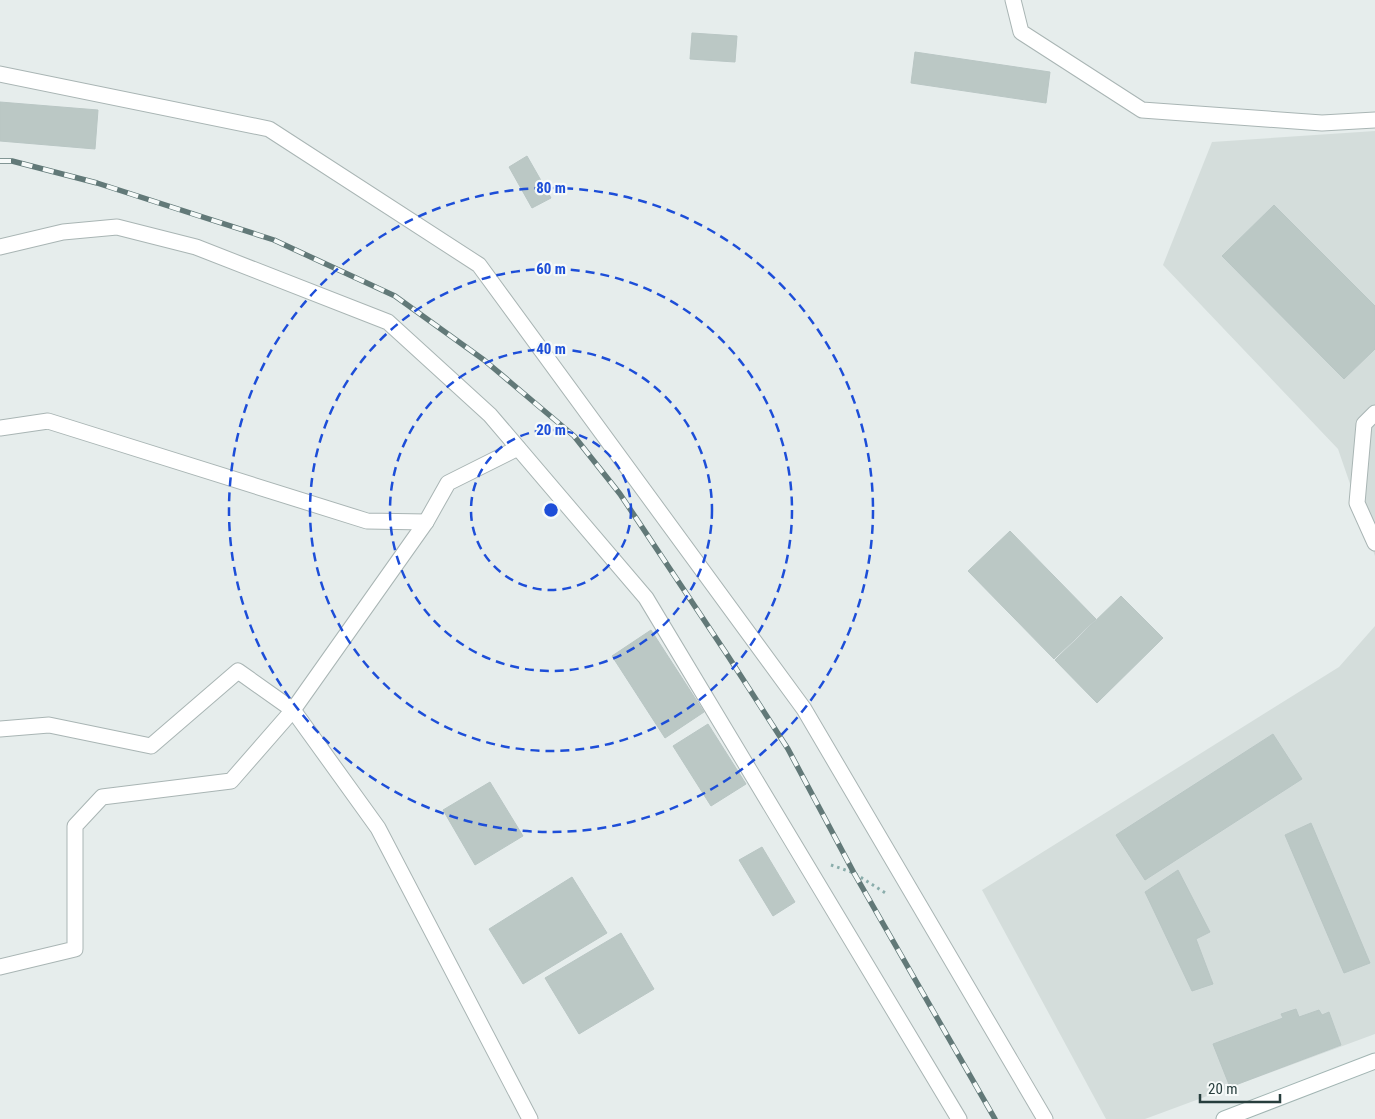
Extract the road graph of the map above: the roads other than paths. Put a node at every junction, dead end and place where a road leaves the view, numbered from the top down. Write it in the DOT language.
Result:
graph roads {
  1 [pos="1013,0"];
  2 [pos="0,74"];
  3 [pos="1375,120"];
  4 [pos="0,247"];
  5 [pos="1375,413"];
  6 [pos="0,428"];
  7 [pos="518,448"];
  8 [pos="426,522"];
  9 [pos="1375,543"];
  10 [pos="293,710"];
  11 [pos="0,729"];
  12 [pos="0,967"];
  13 [pos="1375,1061"];
  14 [pos="530,1119"];
  15 [pos="958,1119"];
  16 [pos="1045,1119"];
  17 [pos="1224,1119"];
  1 -- 3 [label="street"];
  2 -- 16 [label="street"];
  4 -- 7 [label="street"];
  5 -- 9 [label="street"];
  6 -- 8 [label="street"];
  7 -- 8 [label="street"];
  7 -- 15 [label="street"];
  8 -- 10 [label="street"];
  10 -- 11 [label="street"];
  10 -- 12 [label="street"];
  10 -- 14 [label="street"];
  13 -- 17 [label="street"];
}
